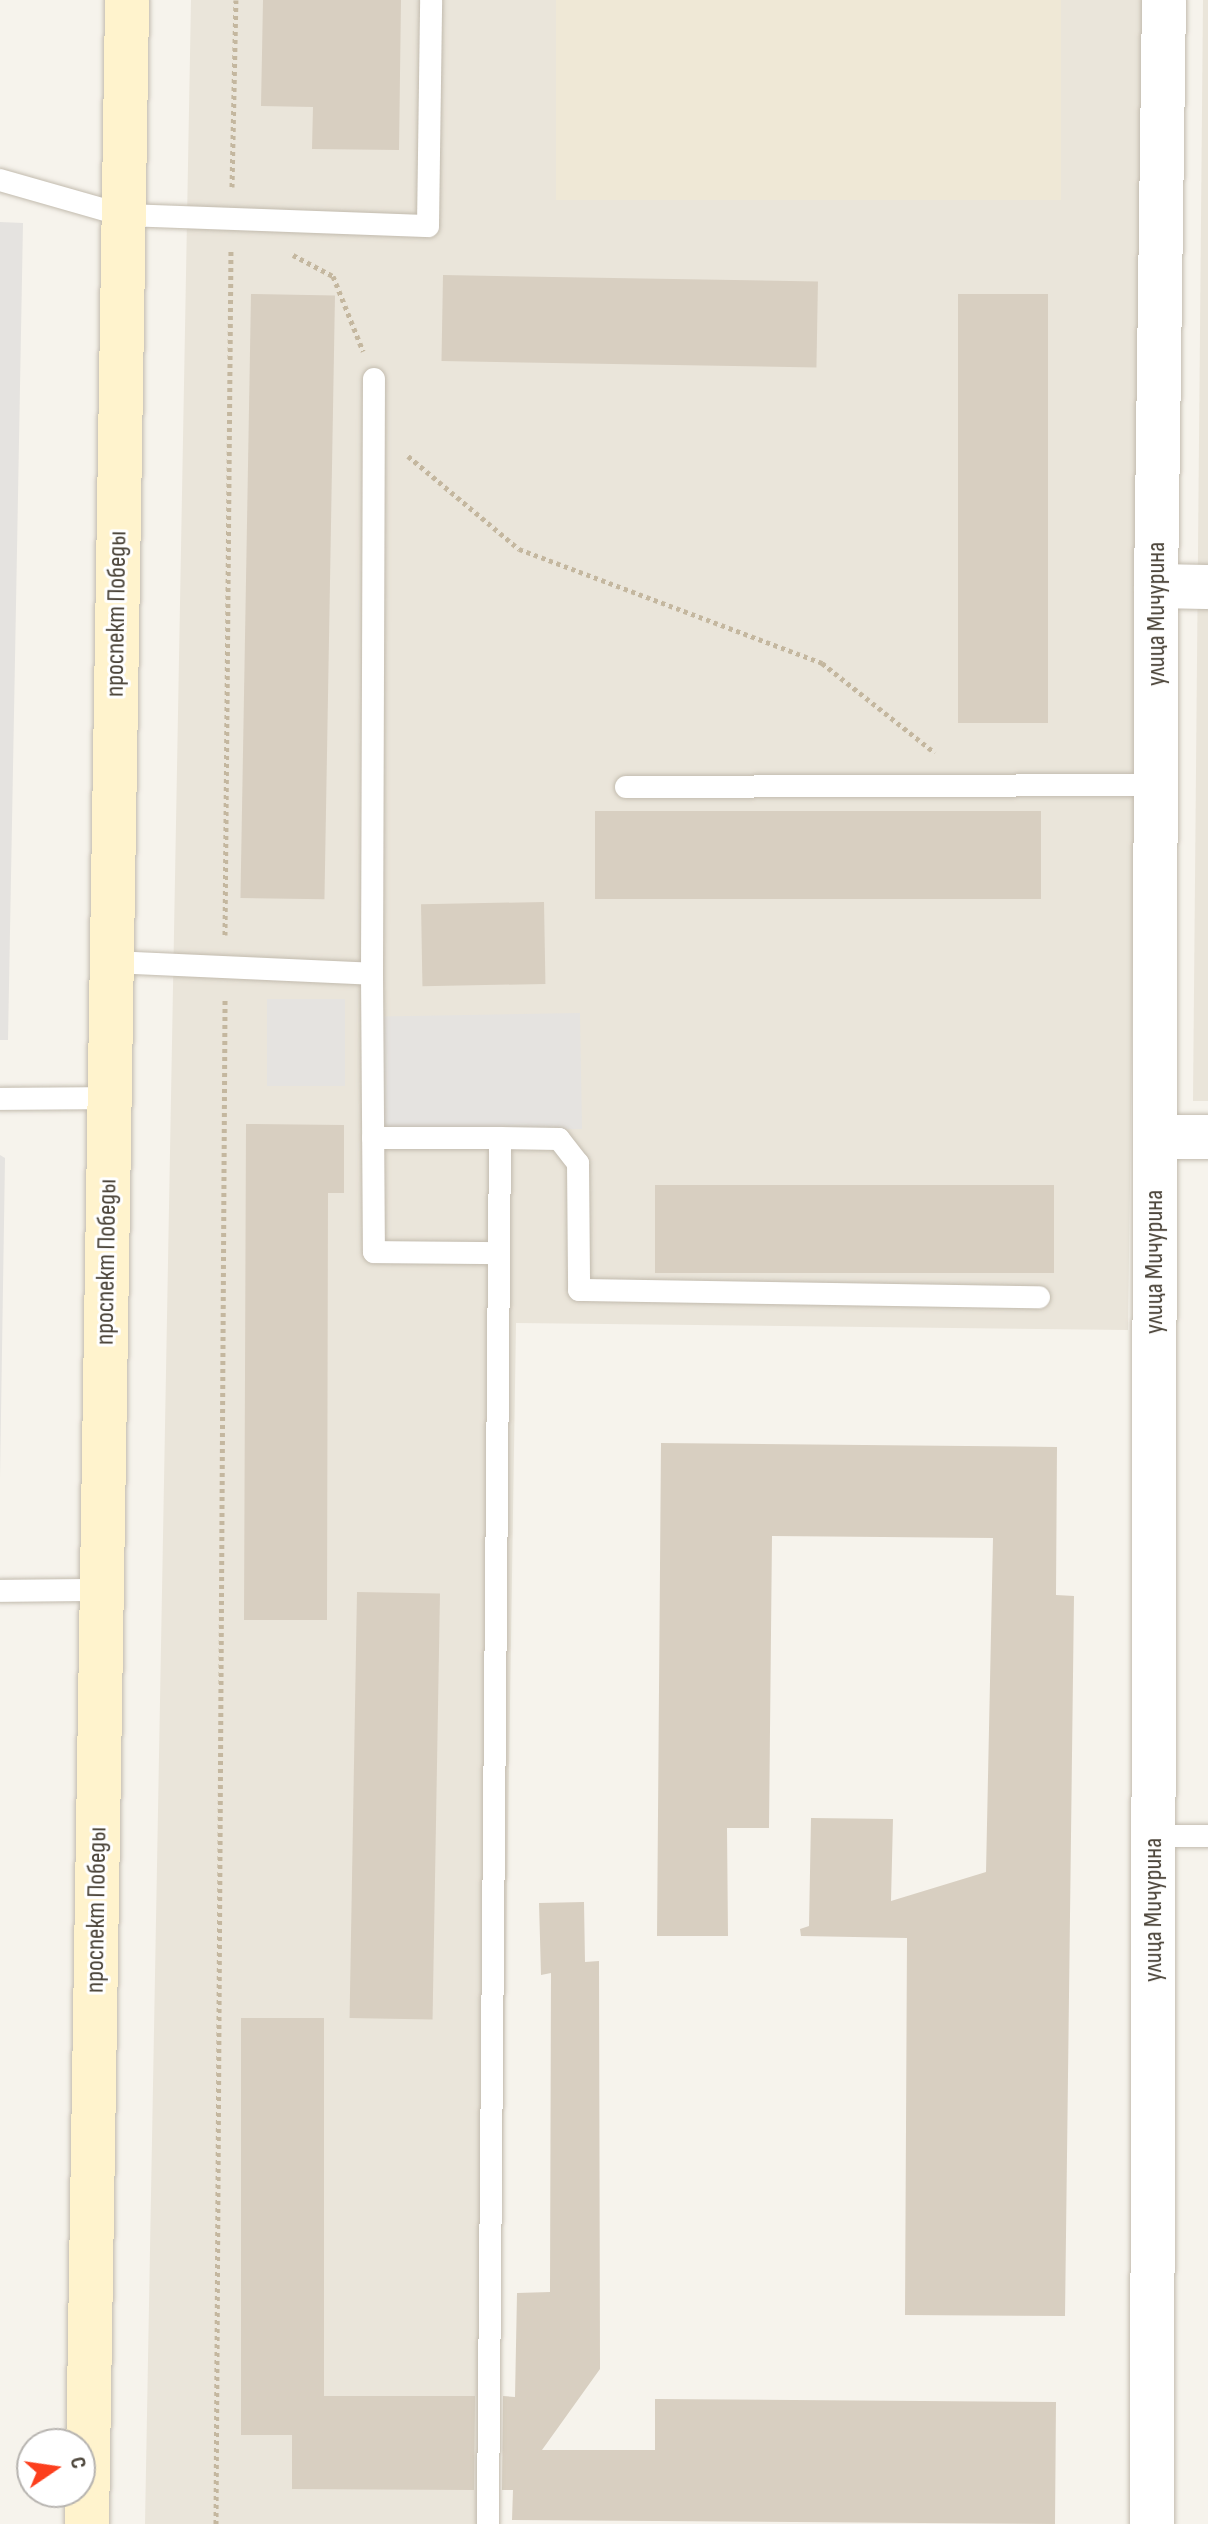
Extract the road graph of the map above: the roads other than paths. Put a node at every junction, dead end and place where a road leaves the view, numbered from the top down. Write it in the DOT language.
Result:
graph roads {
  1 [pos="127,0"];
  2 [pos="431,0"];
  3 [pos="1164,0"];
  4 [pos="0,180"];
  5 [pos="123,215"];
  6 [pos="374,379"];
  7 [pos="1156,586"];
  8 [pos="1208,587"];
  9 [pos="1156,785"];
  10 [pos="626,787"];
  11 [pos="112,962"];
  12 [pos="372,974"];
  13 [pos="110,1098"];
  14 [pos="0,1099"];
  15 [pos="1155,1137"];
  16 [pos="1208,1137"];
  17 [pos="373,1138"];
  18 [pos="500,1138"];
  19 [pos="499,1253"];
  20 [pos="1039,1297"];
  21 [pos="102,1590"];
  22 [pos="0,1591"];
  23 [pos="1154,1836"];
  24 [pos="1208,1836"];
  25 [pos="87,2524"];
  26 [pos="488,2524"];
  27 [pos="1152,2524"];
  1 -- 5 [label="main road, проспект Победы"];
  2 -- 5 [label="lane"];
  3 -- 7 [label="street, улица Мичурина"];
  4 -- 5 [label="lane"];
  5 -- 11 [label="main road, проспект Победы"];
  6 -- 12 [label="lane"];
  7 -- 8 [label="street"];
  7 -- 9 [label="street, улица Мичурина"];
  9 -- 10 [label="lane"];
  9 -- 15 [label="street, улица Мичурина"];
  11 -- 12 [label="lane"];
  11 -- 13 [label="main road, проспект Победы"];
  12 -- 17 [label="lane"];
  13 -- 14 [label="lane"];
  13 -- 21 [label="main road, проспект Победы"];
  15 -- 16 [label="street"];
  15 -- 23 [label="street, улица Мичурина"];
  17 -- 18 [label="lane"];
  17 -- 19 [label="lane"];
  18 -- 19 [label="lane"];
  18 -- 20 [label="lane"];
  19 -- 26 [label="lane"];
  21 -- 22 [label="lane"];
  21 -- 25 [label="main road, проспект Победы"];
  23 -- 24 [label="lane"];
  23 -- 27 [label="street, улица Мичурина"];
}
